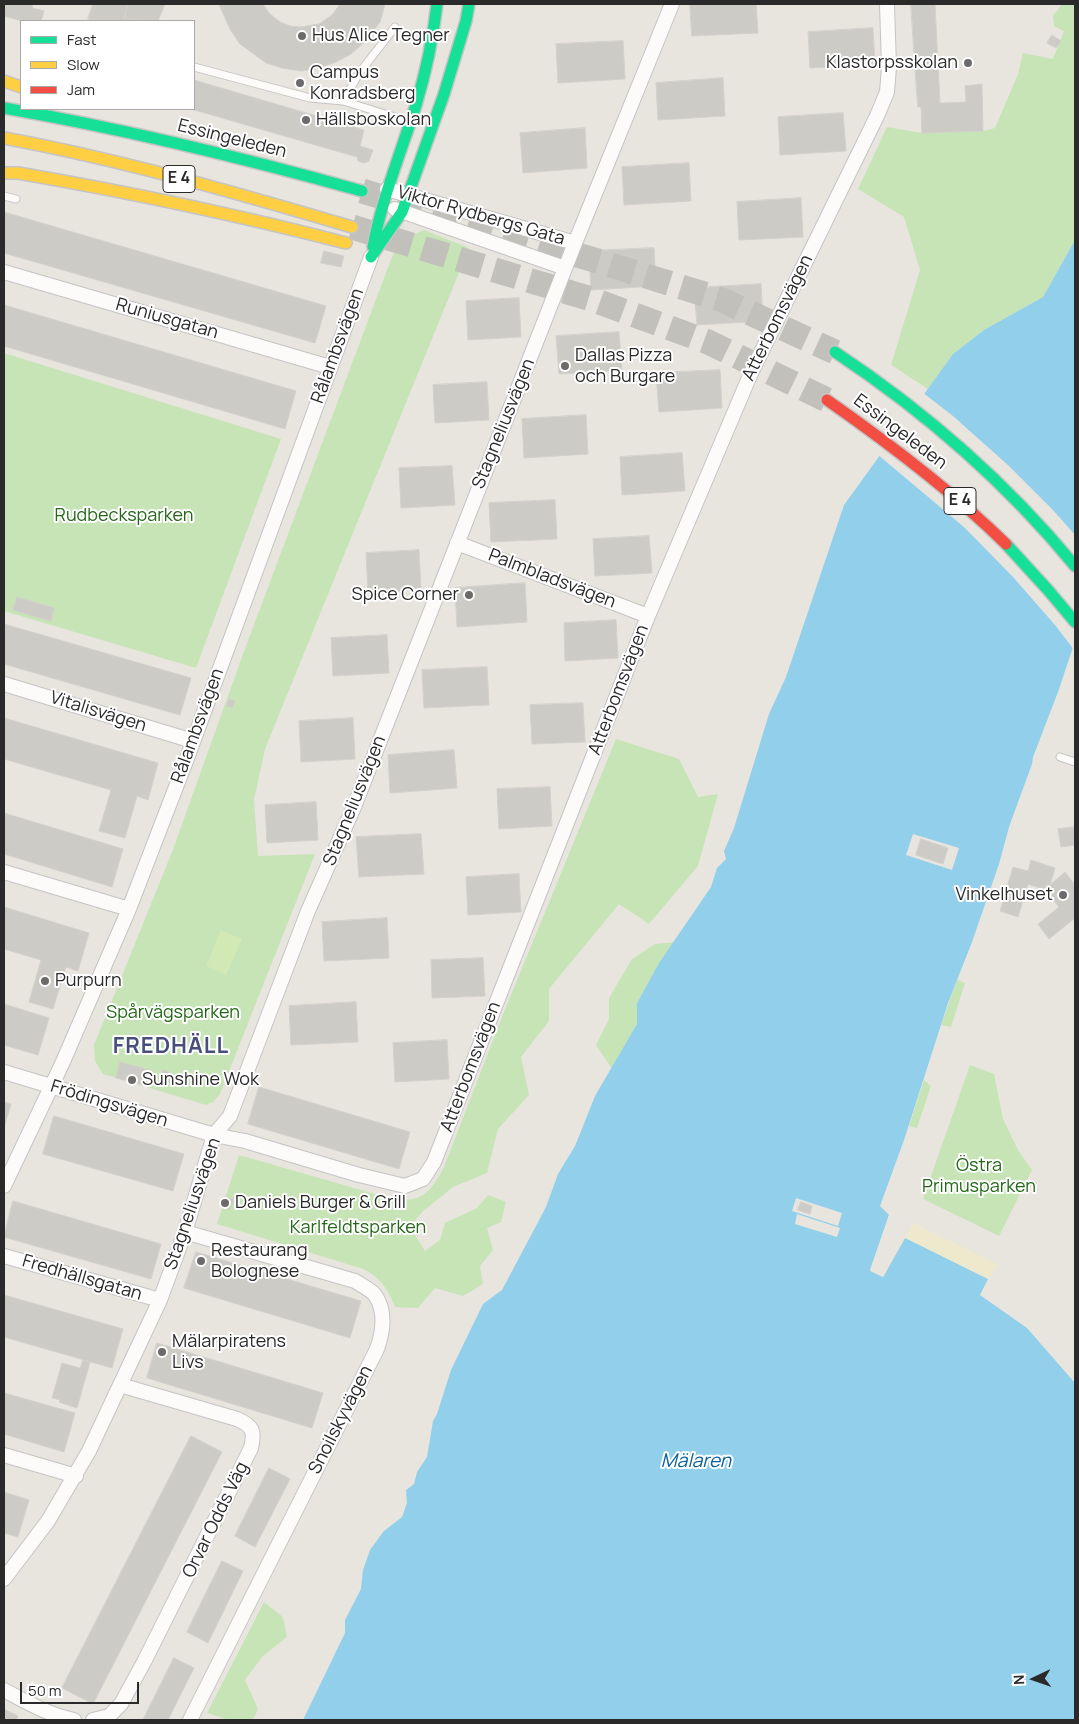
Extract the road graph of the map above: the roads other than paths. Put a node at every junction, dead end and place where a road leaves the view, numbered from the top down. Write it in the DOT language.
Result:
graph roads {
  1 [pos="437,4"];
  2 [pos="469,4"];
  3 [pos="672,4"];
  4 [pos="887,4"];
  5 [pos="396,28"];
  6 [pos="195,67"];
  7 [pos="4,81"];
  8 [pos="20,87"];
  9 [pos="344,101"];
  10 [pos="4,108"];
  11 [pos="103,115"];
  12 [pos="411,122"];
  13 [pos="4,138"];
  14 [pos="195,148"];
  15 [pos="4,172"];
  16 [pos="388,189"];
  17 [pos="362,191"];
  18 [pos="408,195"];
  19 [pos="4,196"];
  20 [pos="16,199"];
  21 [pos="382,204"];
  22 [pos="402,212"];
  23 [pos="352,227"];
  24 [pos="531,231"];
  25 [pos="346,243"];
  26 [pos="575,243"];
  27 [pos="524,254"];
  28 [pos="371,257"];
  29 [pos="565,268"];
  30 [pos="4,272"];
  31 [pos="835,352"];
  32 [pos="330,366"];
  33 [pos="827,400"];
  34 [pos="456,543"];
  35 [pos="1075,566"];
  36 [pos="648,616"];
  37 [pos="1075,622"];
  38 [pos="4,684"];
  39 [pos="193,740"];
  40 [pos="1060,757"];
  41 [pos="1075,762"];
  42 [pos="4,872"];
  43 [pos="129,909"];
  44 [pos="4,1072"];
  45 [pos="51,1086"];
  46 [pos="214,1136"];
  47 [pos="4,1186"];
  48 [pos="185,1232"];
  49 [pos="4,1256"];
  50 [pos="160,1300"];
  51 [pos="120,1385"];
  52 [pos="4,1455"];
  53 [pos="76,1476"];
  54 [pos="4,1578"];
  55 [pos="4,1690"];
  56 [pos="74,1720"];
  57 [pos="93,1720"];
  58 [pos="190,1720"];
  1 -- 12 [label="main road, Rålambsvägen"];
  2 -- 18 [label="main road, Rålambsvägen"];
  3 -- 26 [label="street, Stagneliusvägen"];
  4 -- 36 [label="street, Atterbomsvägen"];
  5 -- 9 [label="lane"];
  6 -- 9 [label="lane"];
  7 -- 8 [label="main road"];
  9 -- 12 [label="lane"];
  10 -- 14 [label="main road, Essingeleden / E 4"];
  11 -- 14 [label="main road"];
  12 -- 16 [label="main road, Rålambsvägen"];
  13 -- 23 [label="main road, E 4"];
  14 -- 17 [label="main road, Essingeleden / E 4"];
  15 -- 25 [label="main road"];
  16 -- 18 [label="street, Viktor Rydbergs Gata"];
  16 -- 21 [label="main road, Rålambsvägen"];
  18 -- 22 [label="main road, Rålambsvägen"];
  18 -- 24 [label="street, Viktor Rydbergs Gata"];
  19 -- 20 [label="lane"];
  21 -- 22 [label="street, Viktor Rydbergs Gata"];
  21 -- 28 [label="main road, Rålambsvägen"];
  22 -- 27 [label="street, Viktor Rydbergs Gata"];
  22 -- 28 [label="main road, Rålambsvägen"];
  24 -- 26 [label="street, Viktor Rydbergs Gata"];
  24 -- 27 [label="street"];
  26 -- 29 [label="street, Stagneliusvägen"];
  27 -- 29 [label="street, Viktor Rydbergs Gata"];
  28 -- 32 [label="street, Rålambsvägen"];
  29 -- 34 [label="street, Stagneliusvägen"];
  30 -- 32 [label="street, Runiusgatan"];
  31 -- 35 [label="main road, Essingeleden / E 4"];
  32 -- 39 [label="street, Rålambsvägen"];
  33 -- 37 [label="main road, Essingeleden / E 4"];
  34 -- 36 [label="street, Palmbladsvägen"];
  34 -- 46 [label="street, Stagneliusvägen"];
  36 -- 46 [label="street, Atterbomsvägen"];
  38 -- 39 [label="street, Vitalisvägen"];
  39 -- 43 [label="street, Rålambsvägen"];
  40 -- 41 [label="lane"];
  42 -- 43 [label="street"];
  43 -- 45 [label="street, Rålambsvägen"];
  44 -- 45 [label="street, Frödingsvägen"];
  45 -- 46 [label="street, Frödingsvägen"];
  45 -- 47 [label="street, Rålambsvägen"];
  46 -- 48 [label="street, Stagneliusvägen"];
  48 -- 50 [label="street, Stagneliusvägen"];
  48 -- 58 [label="street, Snoilskyvägen"];
  49 -- 50 [label="street, Fredhällsgatan"];
  50 -- 51 [label="street, Stagneliusvägen"];
  51 -- 53 [label="street, Stagneliusvägen"];
  51 -- 57 [label="street, Orvar Odds Väg"];
  52 -- 53 [label="street"];
  53 -- 54 [label="street, Stagneliusvägen"];
  55 -- 56 [label="street"];
}
